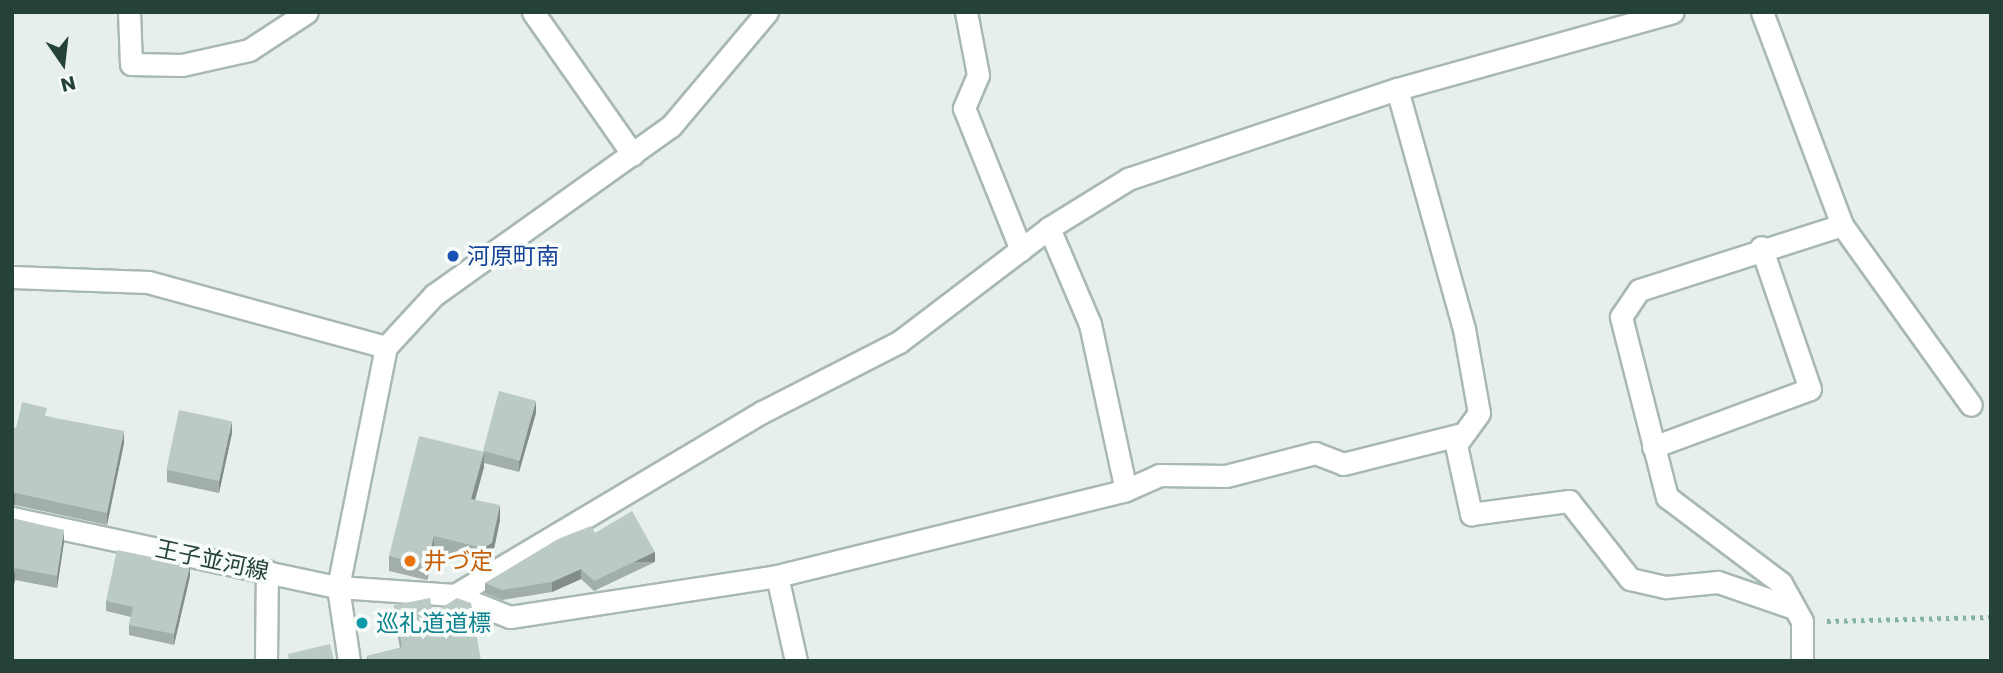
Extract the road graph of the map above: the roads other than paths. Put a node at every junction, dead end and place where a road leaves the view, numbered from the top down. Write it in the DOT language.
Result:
graph roads {
  1 [pos="129,12"];
  2 [pos="307,12"];
  3 [pos="533,12"];
  4 [pos="767,12"];
  5 [pos="966,12"];
  6 [pos="1672,12"];
  7 [pos="1762,12"];
  8 [pos="1646,14"];
  9 [pos="1397,89"];
  10 [pos="634,155"];
  11 [pos="1842,225"];
  12 [pos="1049,228"];
  13 [pos="1761,247"];
  14 [pos="1021,250"];
  15 [pos="12,277"];
  16 [pos="386,347"];
  17 [pos="1971,405"];
  18 [pos="1462,434"];
  19 [pos="1653,447"];
  20 [pos="1126,490"];
  21 [pos="12,518"];
  22 [pos="267,571"];
  23 [pos="777,576"];
  24 [pos="338,587"];
  25 [pos="455,595"];
  26 [pos="1798,615"];
  27 [pos="267,661"];
  28 [pos="349,661"];
  29 [pos="796,661"];
  30 [pos="1802,661"];
  1 -- 2 [label="street"];
  3 -- 10 [label="street"];
  4 -- 10 [label="street"];
  5 -- 14 [label="street"];
  6 -- 8 [label="street"];
  7 -- 11 [label="street"];
  8 -- 9 [label="street"];
  9 -- 12 [label="street"];
  9 -- 18 [label="street"];
  10 -- 16 [label="street"];
  11 -- 13 [label="street"];
  11 -- 17 [label="street"];
  12 -- 14 [label="street"];
  12 -- 20 [label="street"];
  13 -- 19 [label="street"];
  13 -- 19 [label="street"];
  14 -- 25 [label="street"];
  15 -- 16 [label="street"];
  16 -- 24 [label="street"];
  18 -- 20 [label="street, 王子並河線"];
  18 -- 26 [label="street"];
  19 -- 26 [label="street"];
  20 -- 23 [label="street, 王子並河線"];
  21 -- 22 [label="street, 王子並河線"];
  22 -- 24 [label="street, 王子並河線"];
  22 -- 27 [label="street"];
  23 -- 25 [label="street, 王子並河線"];
  23 -- 29 [label="street"];
  24 -- 25 [label="street, 王子並河線"];
  24 -- 28 [label="street"];
  26 -- 30 [label="street"];
}
